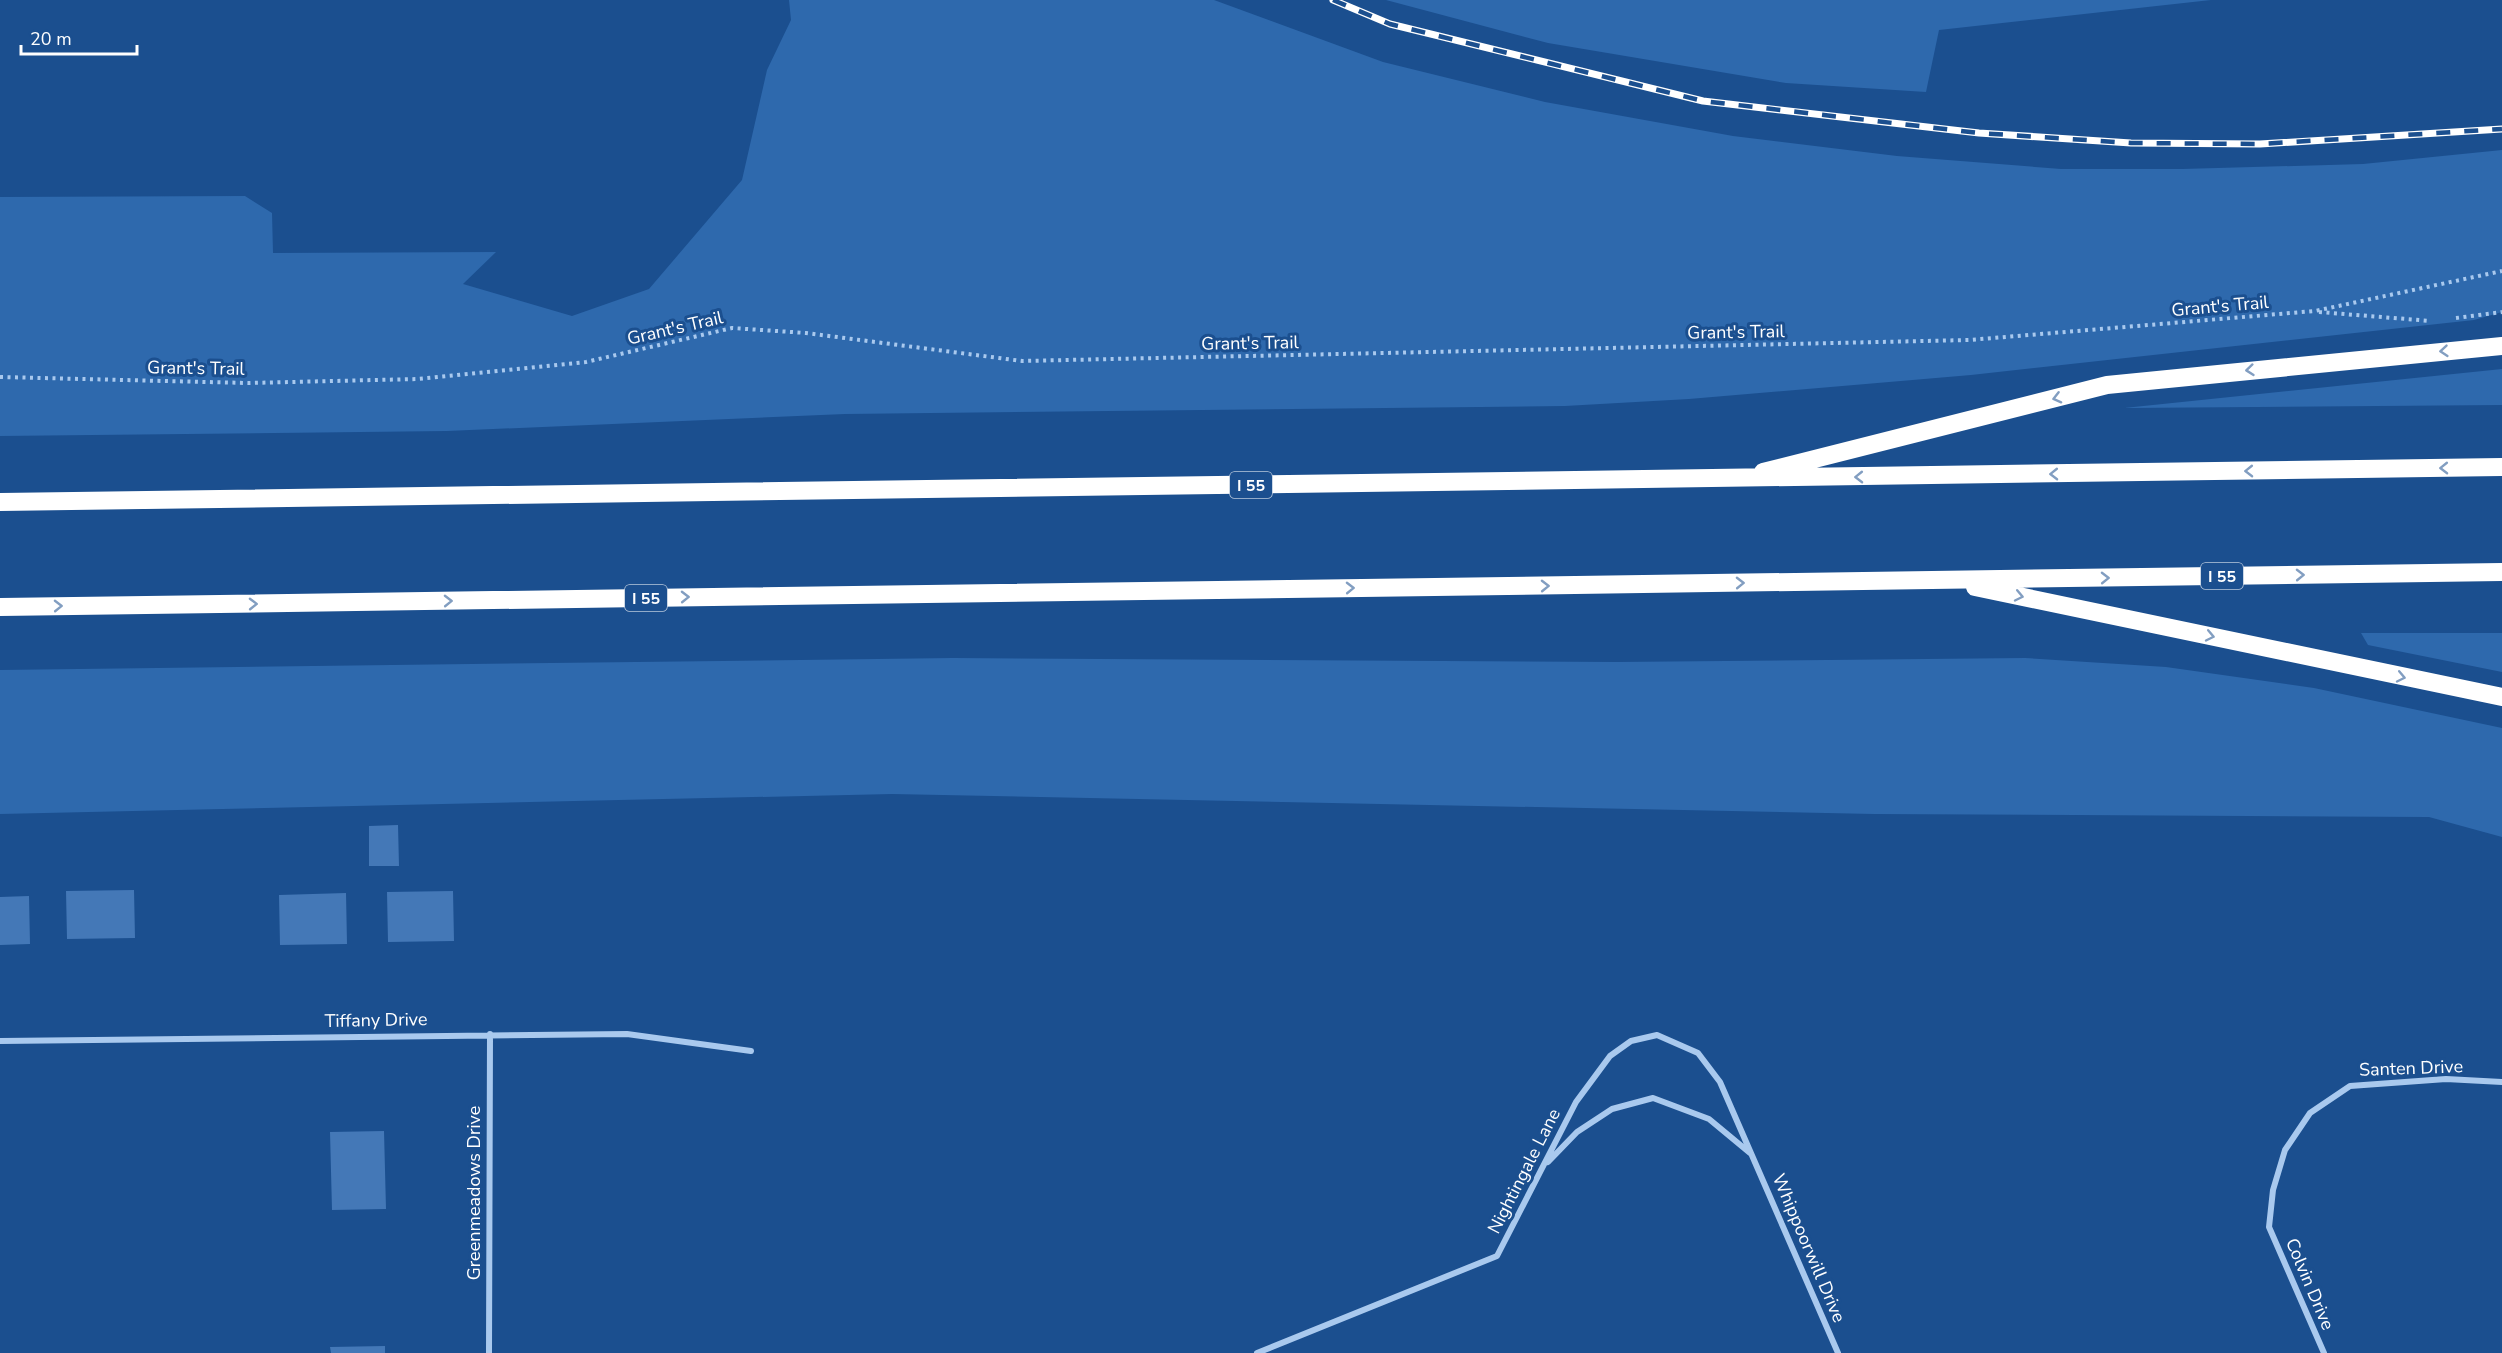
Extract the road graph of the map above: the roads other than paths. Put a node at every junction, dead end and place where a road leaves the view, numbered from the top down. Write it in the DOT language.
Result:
graph roads {
  1 [pos="2502,346"];
  2 [pos="2502,467"];
  3 [pos="1732,480"];
  4 [pos="0,502"];
  5 [pos="2502,572"];
  6 [pos="1941,580"];
  7 [pos="0,607"];
  8 [pos="2502,697"];
  9 [pos="490,1034"];
  10 [pos="0,1041"];
  11 [pos="751,1052"];
  12 [pos="1698,1053"];
  13 [pos="2502,1082"];
  14 [pos="1753,1155"];
  15 [pos="1543,1167"];
  16 [pos="2270,1227"];
  17 [pos="489,1353"];
  18 [pos="1257,1353"];
  19 [pos="1838,1353"];
  20 [pos="2324,1353"];
  1 -- 3 [label="highway, one-way"];
  2 -- 3 [label="highway, I 55, one-way"];
  3 -- 4 [label="highway, I 55"];
  6 -- 5 [label="highway, I 55, one-way"];
  7 -- 6 [label="highway, I 55, one-way"];
  6 -- 8 [label="highway, one-way"];
  9 -- 10 [label="street, Tiffany Drive"];
  9 -- 11 [label="street, Tiffany Drive"];
  9 -- 17 [label="street, Greenmeadows Drive"];
  12 -- 14 [label="street, Whippoorwill Drive"];
  12 -- 15 [label="street, Nightingale Lane"];
  13 -- 16 [label="street, Santen Drive"];
  14 -- 15 [label="street, Whippoorwill Drive"];
  14 -- 19 [label="street, Whippoorwill Drive"];
  15 -- 18 [label="street, Nightingale Lane"];
  16 -- 20 [label="street, Colvin Drive"];
}
